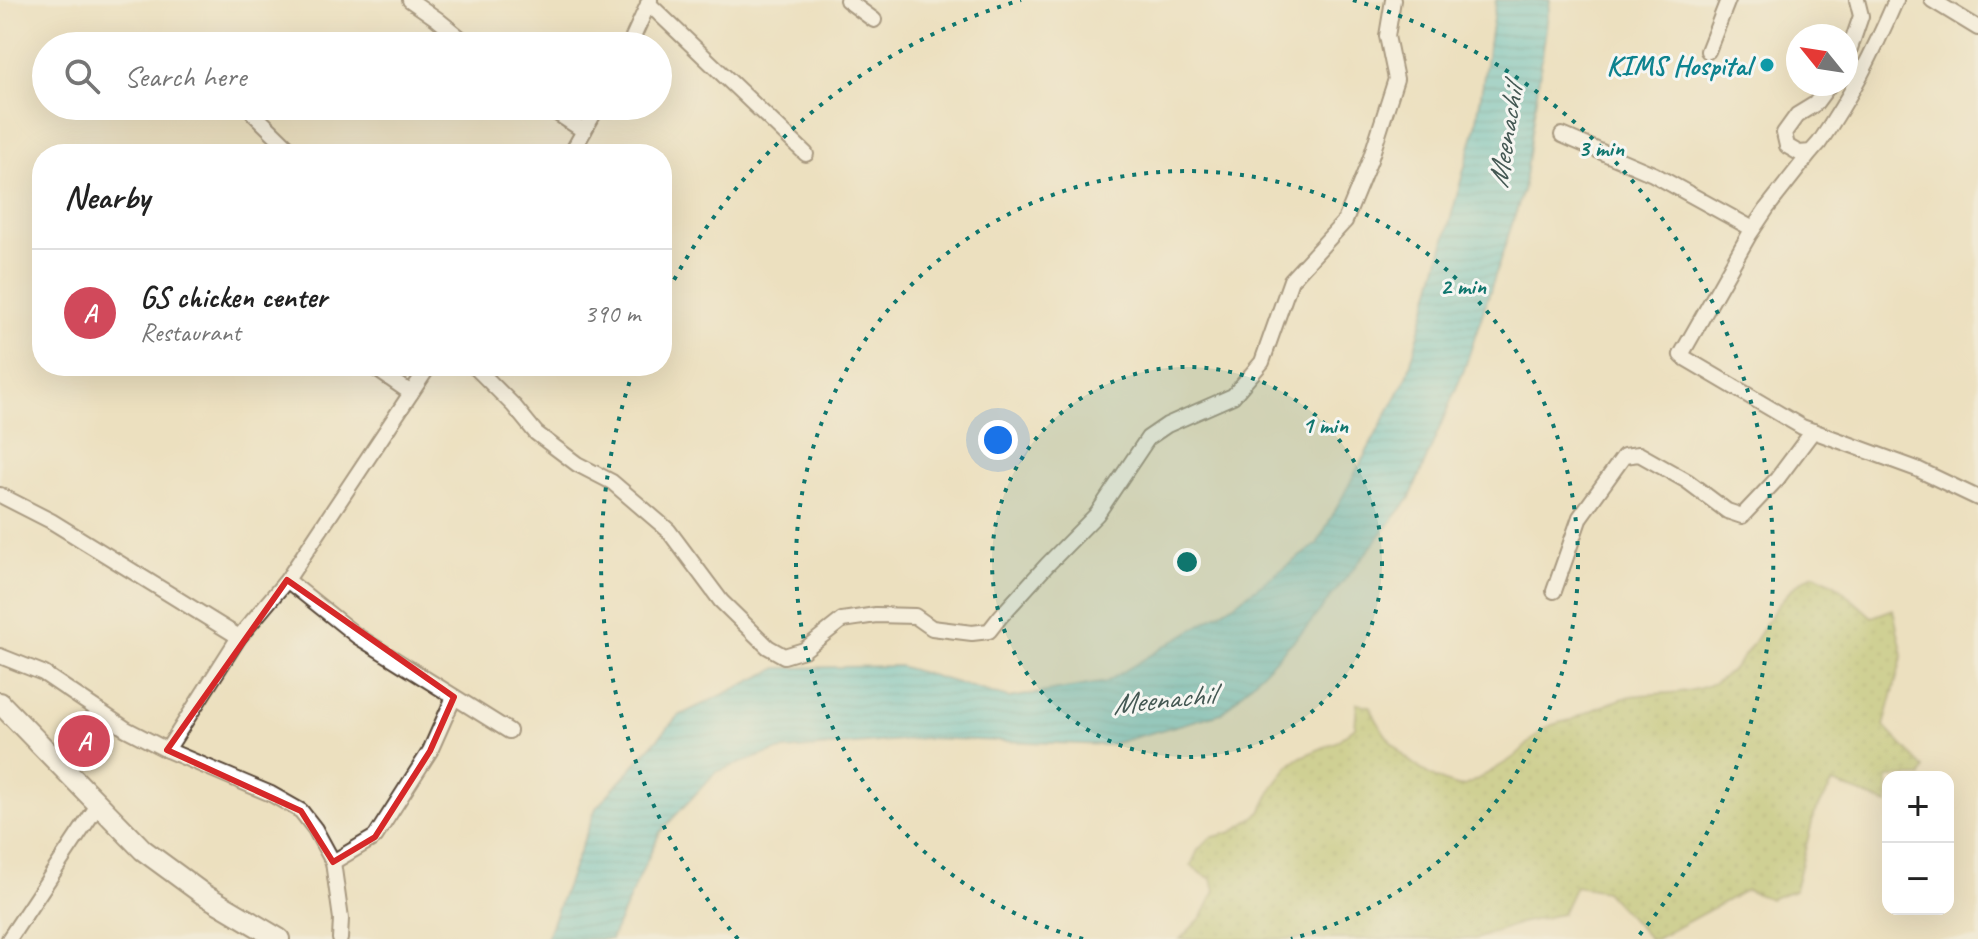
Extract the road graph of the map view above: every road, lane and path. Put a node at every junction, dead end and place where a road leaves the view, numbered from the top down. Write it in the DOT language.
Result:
graph roads {
  1 [pos="410,0"];
  2 [pos="847,0"];
  3 [pos="1393,0"];
  4 [pos="1728,0"];
  5 [pos="1857,0"];
  6 [pos="1896,0"];
  7 [pos="1932,0"];
  8 [pos="649,2"];
  9 [pos="874,20"];
  10 [pos="1858,25"];
  11 [pos="1978,28"];
  12 [pos="453,32"];
  13 [pos="635,32"];
  14 [pos="1708,51"];
  15 [pos="1821,96"];
  16 [pos="260,120"];
  17 [pos="567,120"];
  18 [pos="590,120"];
  19 [pos="584,131"];
  20 [pos="1562,135"];
  21 [pos="285,144"];
  22 [pos="577,144"];
  23 [pos="1811,152"];
  24 [pos="806,154"];
  25 [pos="1753,229"];
  26 [pos="386,376"];
  27 [pos="422,376"];
  28 [pos="484,376"];
  29 [pos="411,393"];
  30 [pos="1813,431"];
  31 [pos="0,495"];
  32 [pos="1978,498"];
  33 [pos="287,580"];
  34 [pos="1554,591"];
  35 [pos="239,637"];
  36 [pos="0,656"];
  37 [pos="454,697"];
  38 [pos="0,703"];
  39 [pos="509,731"];
  40 [pos="167,750"];
  41 [pos="98,805"];
  42 [pos="333,862"];
  43 [pos="9,939"];
  44 [pos="279,939"];
  45 [pos="340,939"];
  1 -- 12 [label="street"];
  2 -- 9 [label="street"];
  3 -- 28 [label="street"];
  4 -- 14 [label="street"];
  5 -- 10 [label="street"];
  6 -- 23 [label="street"];
  7 -- 11 [label="street"];
  8 -- 13 [label="street"];
  8 -- 24 [label="street"];
  15 -- 23 [label="street"];
  16 -- 21 [label="street"];
  17 -- 19 [label="street"];
  18 -- 19 [label="street"];
  19 -- 22 [label="street"];
  20 -- 25 [label="street"];
  23 -- 25 [label="street"];
  25 -- 30 [label="street"];
  26 -- 29 [label="street"];
  27 -- 29 [label="street"];
  29 -- 33 [label="street"];
  30 -- 32 [label="street"];
  30 -- 34 [label="street"];
  31 -- 35 [label="street"];
  33 -- 35 [label="street"];
  33 -- 37 [label="street"];
  35 -- 40 [label="street"];
  36 -- 40 [label="street"];
  37 -- 39 [label="street"];
  37 -- 42 [label="street"];
  38 -- 41 [label="main road"];
  40 -- 42 [label="street"];
  41 -- 43 [label="street"];
  41 -- 44 [label="main road"];
  42 -- 45 [label="street"];
}
